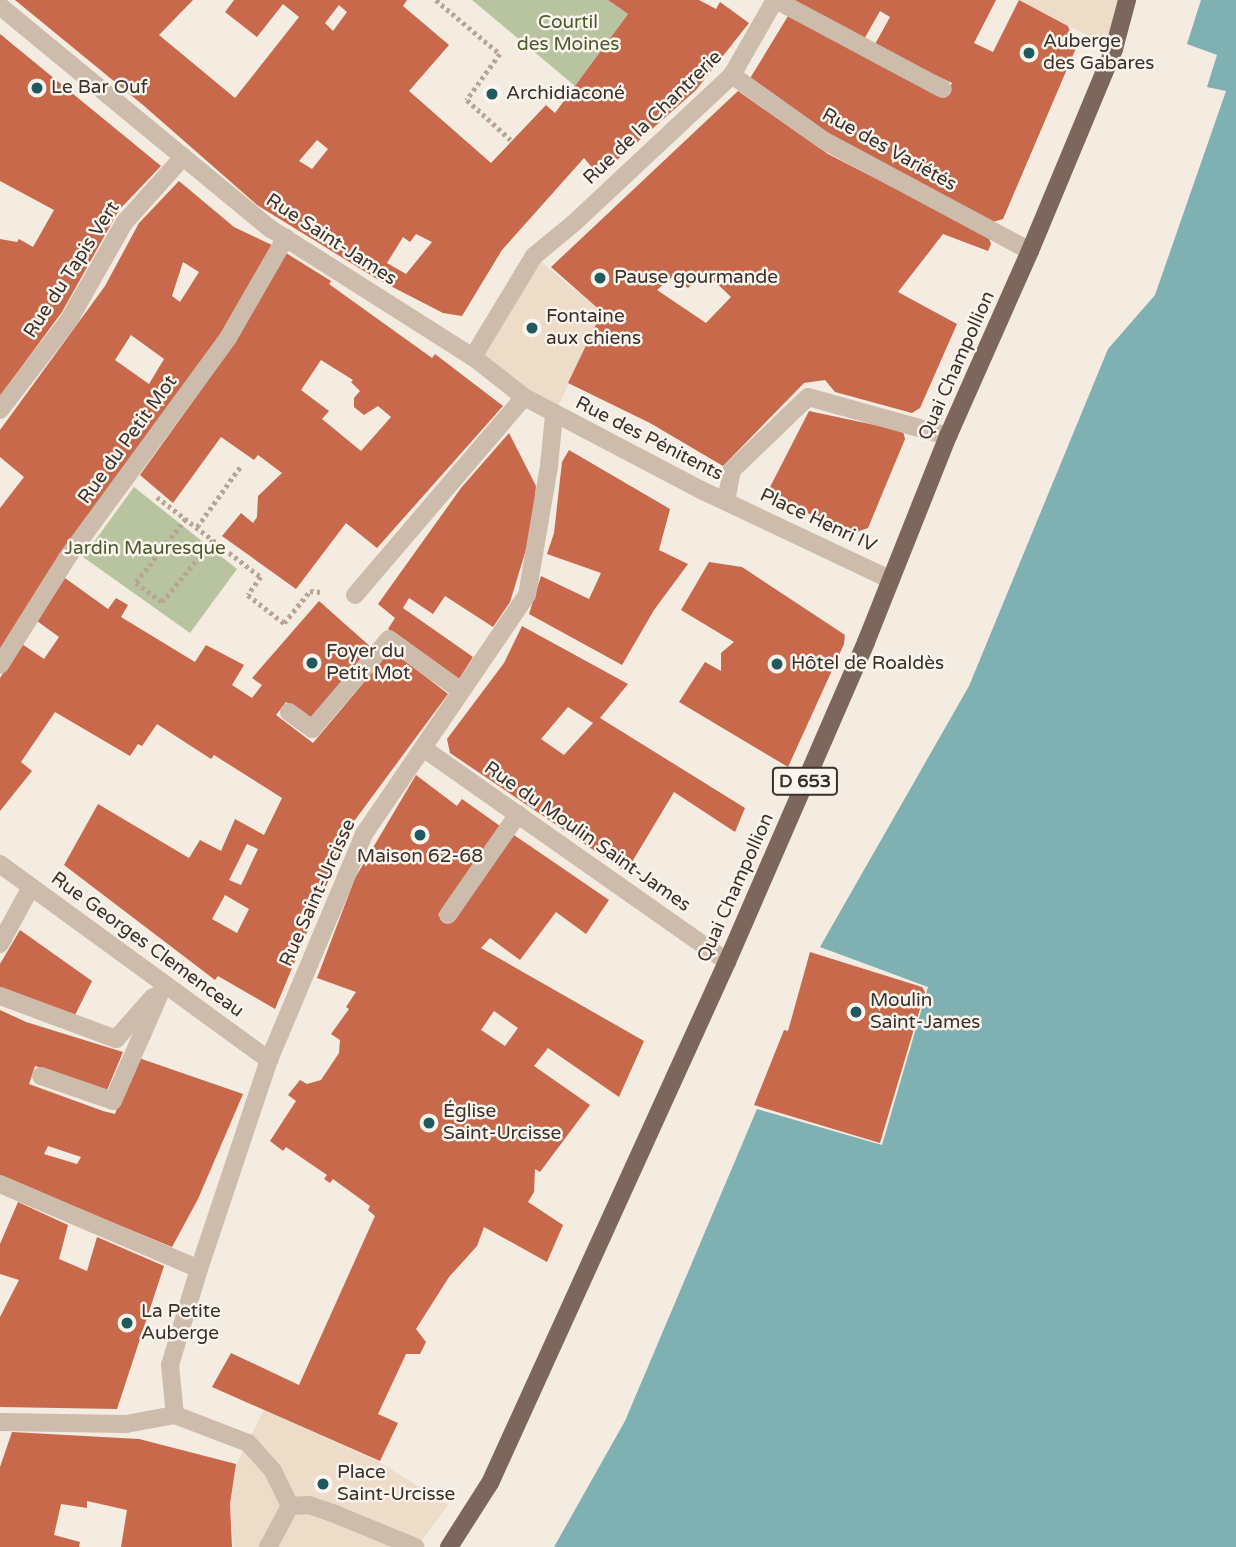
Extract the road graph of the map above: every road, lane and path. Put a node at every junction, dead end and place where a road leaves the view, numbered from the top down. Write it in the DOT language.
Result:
graph roads {
  1 [pos="436,0"];
  2 [pos="776,0"];
  3 [pos="1128,0"];
  4 [pos="0,6"];
  5 [pos="733,75"];
  6 [pos="943,89"];
  7 [pos="511,140"];
  8 [pos="183,157"];
  9 [pos="286,237"];
  10 [pos="1030,251"];
  11 [pos="473,357"];
  12 [pos="524,397"];
  13 [pos="0,410"];
  14 [pos="554,415"];
  15 [pos="948,436"];
  16 [pos="240,467"];
  17 [pos="129,476"];
  18 [pos="726,502"];
  19 [pos="186,519"];
  20 [pos="197,527"];
  21 [pos="213,540"];
  22 [pos="891,580"];
  23 [pos="355,595"];
  24 [pos="0,665"];
  25 [pos="461,691"];
  26 [pos="289,712"];
  27 [pos="423,748"];
  28 [pos="518,814"];
  29 [pos="0,864"];
  30 [pos="31,887"];
  31 [pos="448,915"];
  32 [pos="0,944"];
  33 [pos="727,962"];
  34 [pos="164,984"];
  35 [pos="0,996"];
  36 [pos="269,1060"];
  37 [pos="40,1076"];
  38 [pos="0,1184"];
  39 [pos="199,1269"];
  40 [pos="175,1415"];
  41 [pos="2,1427"];
  42 [pos="290,1506"];
  43 [pos="268,1547"];
  44 [pos="415,1547"];
  45 [pos="449,1547"];
  1 -- 7 [label="path"];
  2 -- 5 [label="street, Rue de la Chantrerie"];
  2 -- 6 [label="street"];
  3 -- 10 [label="main road, Quai Champollion / D 653"];
  4 -- 8 [label="street, Rue Saint-James"];
  5 -- 10 [label="street, Rue des Variétés"];
  5 -- 11 [label="street, Rue de la Chantrerie"];
  8 -- 9 [label="street, Rue Saint-James"];
  8 -- 13 [label="street, Rue du Tapis Vert"];
  9 -- 11 [label="street, Rue Saint-James"];
  9 -- 17 [label="street, Rue du Petit Mot"];
  10 -- 15 [label="main road, Quai Champollion / D 653"];
  11 -- 12 [label="street, Rue Saint-James"];
  12 -- 14 [label="street, Rue Saint-James"];
  12 -- 23 [label="street"];
  14 -- 18 [label="street, Rue des Pénitents"];
  14 -- 25 [label="street, Rue Saint-Urcisse"];
  15 -- 18 [label="street"];
  15 -- 22 [label="main road, Quai Champollion / D 653"];
  16 -- 20 [label="path"];
  17 -- 19 [label="path"];
  17 -- 24 [label="street, Rue du Petit Mot"];
  18 -- 22 [label="street, Place Henri IV"];
  19 -- 20 [label="path"];
  19 -- 21 [label="path"];
  20 -- 21 [label="path"];
  21 -- 23 [label="path"];
  22 -- 33 [label="main road, Quai Champollion / D 653"];
  25 -- 26 [label="street"];
  25 -- 27 [label="street, Rue Saint-Urcisse"];
  27 -- 28 [label="street, Rue du Moulin Saint-James"];
  27 -- 36 [label="street, Rue Saint-Urcisse"];
  28 -- 31 [label="street"];
  28 -- 33 [label="street, Rue du Moulin Saint-James"];
  29 -- 30 [label="street, Rue Georges Clemenceau"];
  30 -- 32 [label="street"];
  30 -- 34 [label="street, Rue Georges Clemenceau"];
  33 -- 45 [label="main road, Quai Champollion / D 653"];
  34 -- 35 [label="street"];
  34 -- 36 [label="street, Rue Georges Clemenceau"];
  34 -- 37 [label="street"];
  36 -- 39 [label="street, Rue Saint-Urcisse"];
  38 -- 39 [label="street"];
  39 -- 40 [label="street, Rue Saint-Urcisse"];
  40 -- 41 [label="street"];
  40 -- 42 [label="street"];
  42 -- 43 [label="street"];
  42 -- 44 [label="street"];
}
